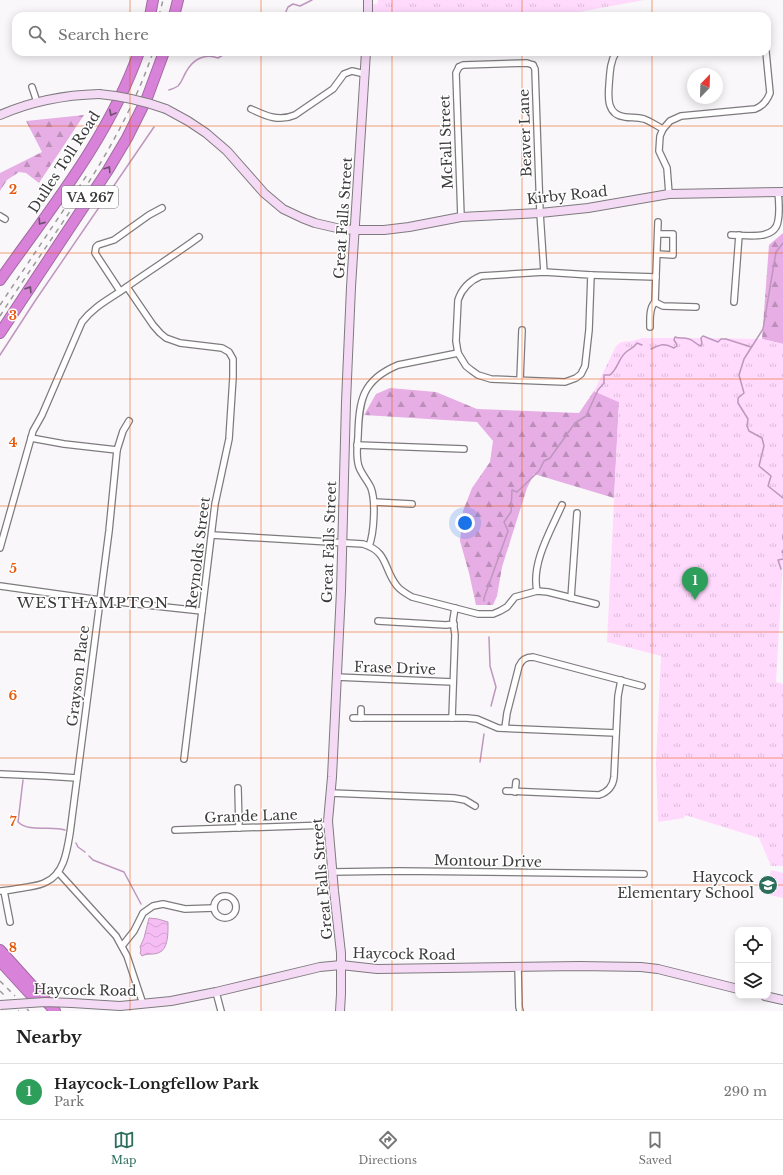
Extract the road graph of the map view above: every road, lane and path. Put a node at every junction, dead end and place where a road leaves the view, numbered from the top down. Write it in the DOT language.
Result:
graph roads {
  1 [pos="153,0"];
  2 [pos="178,0"];
  3 [pos="368,0"];
  4 [pos="151,12"];
  5 [pos="175,12"];
  6 [pos="368,12"];
  7 [pos="137,56"];
  8 [pos="163,56"];
  9 [pos="366,56"];
  10 [pos="614,56"];
  11 [pos="766,56"];
  12 [pos="534,64"];
  13 [pos="365,74"];
  14 [pos="32,87"];
  15 [pos="37,102"];
  16 [pos="251,109"];
  17 [pos="0,115"];
  18 [pos="663,129"];
  19 [pos="781,192"];
  20 [pos="669,194"];
  21 [pos="162,208"];
  22 [pos="540,213"];
  23 [pos="461,217"];
  24 [pos="658,222"];
  25 [pos="355,230"];
  26 [pos="658,234"];
  27 [pos="731,235"];
  28 [pos="738,235"];
  29 [pos="200,237"];
  30 [pos="657,254"];
  31 [pos="544,272"];
  32 [pos="590,274"];
  33 [pos="656,277"];
  34 [pos="0,280"];
  35 [pos="127,287"];
  36 [pos="120,291"];
  37 [pos="655,302"];
  38 [pos="734,302"];
  39 [pos="696,307"];
  40 [pos="650,327"];
  41 [pos="522,330"];
  42 [pos="0,333"];
  43 [pos="458,353"];
  44 [pos="520,380"];
  45 [pos="129,421"];
  46 [pos="31,438"];
  47 [pos="357,445"];
  48 [pos="464,449"];
  49 [pos="117,450"];
  50 [pos="374,502"];
  51 [pos="412,504"];
  52 [pos="562,506"];
  53 [pos="577,513"];
  54 [pos="212,535"];
  55 [pos="342,543"];
  56 [pos="368,546"];
  57 [pos="0,548"];
  58 [pos="0,586"];
  59 [pos="537,591"];
  60 [pos="571,598"];
  61 [pos="100,600"];
  62 [pos="596,604"];
  63 [pos="455,608"];
  64 [pos="202,611"];
  65 [pos="378,621"];
  66 [pos="454,624"];
  67 [pos="336,677"];
  68 [pos="621,680"];
  69 [pos="453,682"];
  70 [pos="642,686"];
  71 [pos="361,709"];
  72 [pos="352,718"];
  73 [pos="361,718"];
  74 [pos="452,718"];
  75 [pos="505,728"];
  76 [pos="616,733"];
  77 [pos="184,759"];
  78 [pos="0,774"];
  79 [pos="77,778"];
  80 [pos="516,782"];
  81 [pos="238,788"];
  82 [pos="506,791"];
  83 [pos="515,792"];
  84 [pos="330,793"];
  85 [pos="475,806"];
  86 [pos="328,825"];
  87 [pos="239,828"];
  88 [pos="174,830"];
  89 [pos="58,872"];
  90 [pos="332,872"];
  91 [pos="644,874"];
  92 [pos="2,891"];
  93 [pos="214,908"];
  94 [pos="10,922"];
  95 [pos="122,946"];
  96 [pos="0,950"];
  97 [pos="0,962"];
  98 [pos="341,965"];
  99 [pos="518,967"];
  100 [pos="735,988"];
  101 [pos="216,992"];
  102 [pos="771,997"];
  103 [pos="783,1000"];
  104 [pos="143,1004"];
  105 [pos="0,1005"];
  106 [pos="46,1011"];
  107 [pos="55,1011"];
  108 [pos="221,1011"];
  109 [pos="340,1011"];
  110 [pos="520,1011"];
  1 -- 4 [label="highway"];
  2 -- 5 [label="highway"];
  3 -- 6 [label="main road"];
  7 -- 34 [label="highway, Dulles Toll Road / VA 267, one-way"];
  42 -- 8 [label="highway, VA 267, one-way"];
  9 -- 13 [label="main road, Great Falls Street"];
  10 -- 18 [label="street"];
  11 -- 18 [label="street"];
  12 -- 22 [label="street, Beaver Lane"];
  12 -- 23 [label="street, McFall Street"];
  13 -- 16 [label="street"];
  13 -- 25 [label="main road, Great Falls Street"];
  14 -- 15 [label="street"];
  15 -- 17 [label="main road, Kirby Road"];
  15 -- 25 [label="main road, Kirby Road, bridge"];
  18 -- 20 [label="street"];
  19 -- 20 [label="main road, Kirby Road"];
  19 -- 28 [label="street"];
  20 -- 22 [label="main road, Kirby Road"];
  21 -- 36 [label="street"];
  22 -- 23 [label="main road, Kirby Road"];
  22 -- 31 [label="street, Beaver Lane"];
  23 -- 25 [label="main road, Kirby Road"];
  24 -- 26 [label="street"];
  25 -- 55 [label="main road, Great Falls Street"];
  26 -- 30 [label="street"];
  26 -- 30 [label="street"];
  27 -- 28 [label="street"];
  28 -- 38 [label="street"];
  29 -- 35 [label="street"];
  30 -- 33 [label="street"];
  31 -- 32 [label="street"];
  31 -- 43 [label="street"];
  32 -- 33 [label="street"];
  32 -- 44 [label="street"];
  33 -- 37 [label="street"];
  35 -- 36 [label="street"];
  35 -- 54 [label="street, Reynolds Street"];
  36 -- 46 [label="street"];
  37 -- 39 [label="street"];
  37 -- 40 [label="street"];
  41 -- 44 [label="street"];
  43 -- 44 [label="street"];
  43 -- 47 [label="street"];
  45 -- 49 [label="street, Grayson Place"];
  46 -- 49 [label="street"];
  46 -- 57 [label="street"];
  47 -- 48 [label="street"];
  47 -- 50 [label="street"];
  49 -- 61 [label="street, Grayson Place"];
  50 -- 51 [label="street"];
  50 -- 56 [label="street"];
  52 -- 59 [label="street"];
  53 -- 60 [label="street"];
  54 -- 55 [label="street"];
  54 -- 64 [label="street, Reynolds Street"];
  55 -- 56 [label="street"];
  55 -- 67 [label="main road, Great Falls Street"];
  56 -- 63 [label="street"];
  58 -- 61 [label="street"];
  59 -- 60 [label="street"];
  59 -- 63 [label="street"];
  60 -- 62 [label="street"];
  61 -- 64 [label="street"];
  61 -- 79 [label="street, Grayson Place"];
  63 -- 66 [label="street"];
  64 -- 77 [label="street, Reynolds Street"];
  65 -- 66 [label="street"];
  66 -- 69 [label="street"];
  67 -- 69 [label="street, Frase Drive"];
  67 -- 84 [label="main road, Great Falls Street"];
  68 -- 70 [label="street"];
  68 -- 75 [label="street"];
  68 -- 76 [label="street"];
  69 -- 74 [label="street"];
  71 -- 73 [label="street"];
  72 -- 73 [label="street"];
  73 -- 74 [label="street"];
  74 -- 75 [label="street"];
  75 -- 76 [label="street"];
  76 -- 83 [label="street"];
  78 -- 79 [label="street"];
  79 -- 89 [label="street, Grayson Place"];
  80 -- 83 [label="street"];
  81 -- 87 [label="street"];
  82 -- 83 [label="street"];
  84 -- 85 [label="street"];
  84 -- 86 [label="main road, Great Falls Street"];
  86 -- 87 [label="street, Grande Lane"];
  86 -- 90 [label="main road, Great Falls Street"];
  87 -- 88 [label="street, Grande Lane"];
  89 -- 92 [label="street"];
  89 -- 95 [label="street"];
  90 -- 91 [label="street, Montour Drive"];
  90 -- 98 [label="main road, Great Falls Street"];
  92 -- 94 [label="street"];
  93 -- 93 [label="street"];
  93 -- 95 [label="street"];
  95 -- 104 [label="street"];
  96 -- 107 [label="highway"];
  97 -- 106 [label="highway"];
  98 -- 99 [label="main road, Haycock Road"];
  98 -- 101 [label="main road, Haycock Road"];
  98 -- 109 [label="main road, Great Falls Street"];
  99 -- 100 [label="main road, Haycock Road"];
  99 -- 110 [label="street"];
  101 -- 104 [label="main road, Haycock Road"];
  101 -- 108 [label="street"];
  102 -- 103 [label="main road"];
  104 -- 105 [label="main road, Haycock Road, bridge"];
}
